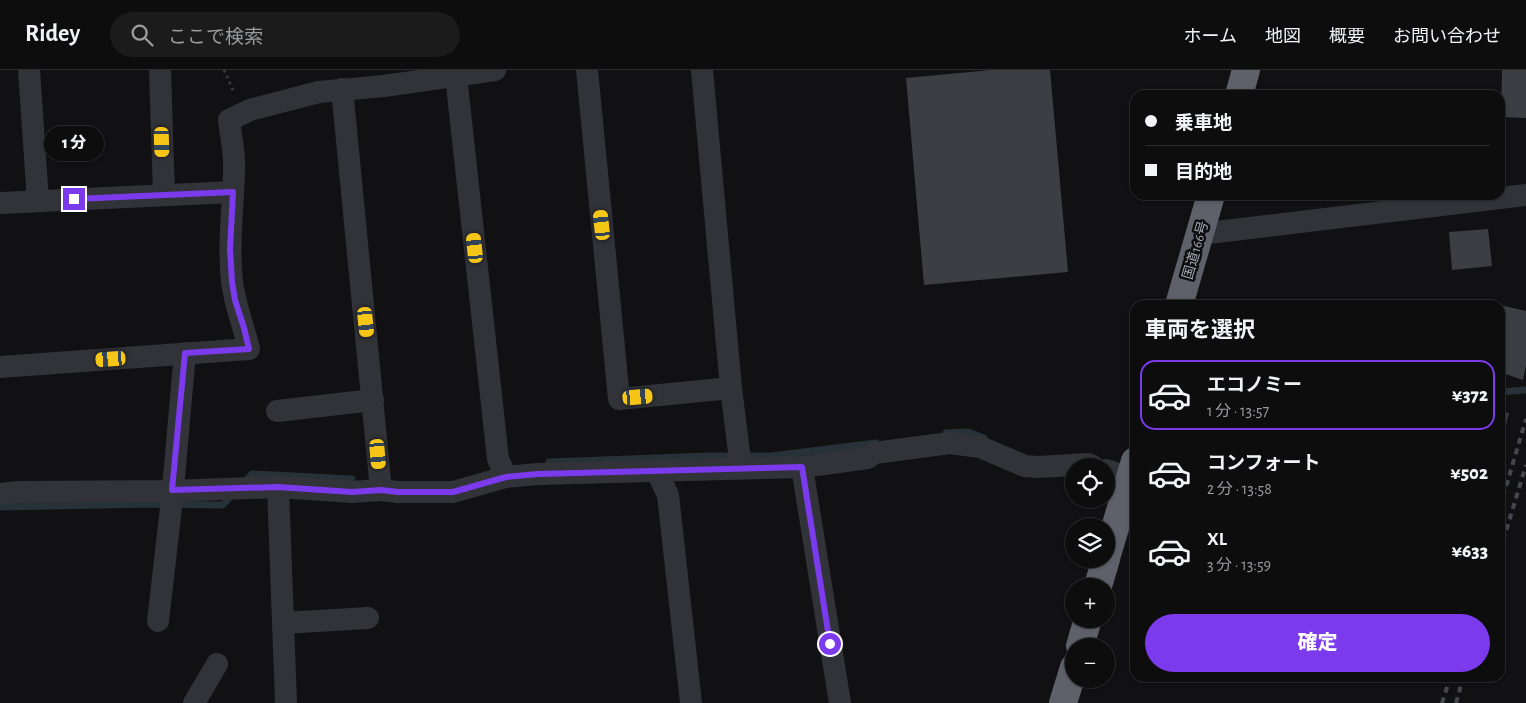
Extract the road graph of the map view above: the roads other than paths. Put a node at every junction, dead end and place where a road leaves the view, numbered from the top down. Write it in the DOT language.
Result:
graph roads {
  1 [pos="29,70"];
  2 [pos="160,70"];
  3 [pos="496,70"];
  4 [pos="587,70"];
  5 [pos="702,70"];
  6 [pos="1246,70"];
  7 [pos="456,76"];
  8 [pos="342,89"];
  9 [pos="1240,90"];
  10 [pos="233,192"];
  11 [pos="1526,195"];
  12 [pos="164,196"];
  13 [pos="1505,198"];
  14 [pos="1210,200"];
  15 [pos="1484,200"];
  16 [pos="38,201"];
  17 [pos="0,202"];
  18 [pos="1200,234"];
  19 [pos="1180,300"];
  20 [pos="185,353"];
  21 [pos="0,367"];
  22 [pos="732,388"];
  23 [pos="373,400"];
  24 [pos="277,411"];
  25 [pos="739,458"];
  26 [pos="1065,465"];
  27 [pos="802,467"];
  28 [pos="1124,470"];
  29 [pos="657,472"];
  30 [pos="506,477"];
  31 [pos="278,487"];
  32 [pos="381,490"];
  33 [pos="0,494"];
  34 [pos="171,501"];
  35 [pos="1114,518"];
  36 [pos="368,618"];
  37 [pos="158,621"];
  38 [pos="283,623"];
  39 [pos="217,664"];
  40 [pos="1068,688"];
  41 [pos="194,703"];
  42 [pos="286,703"];
  43 [pos="691,703"];
  44 [pos="840,703"];
  45 [pos="1063,703"];
  1 -- 16 [label="street"];
  2 -- 12 [label="street"];
  3 -- 7 [label="street"];
  4 -- 22 [label="street"];
  5 -- 22 [label="street"];
  6 -- 9 [label="highway"];
  7 -- 8 [label="street"];
  7 -- 30 [label="street"];
  8 -- 10 [label="street"];
  8 -- 23 [label="street"];
  10 -- 12 [label="street"];
  10 -- 20 [label="street"];
  11 -- 13 [label="street"];
  12 -- 16 [label="street"];
  14 -- 18 [label="highway, 国道166号"];
  15 -- 18 [label="street"];
  16 -- 17 [label="street"];
  18 -- 19 [label="highway, 国道166号"];
  20 -- 21 [label="street"];
  20 -- 34 [label="street"];
  22 -- 25 [label="street"];
  23 -- 24 [label="street"];
  23 -- 32 [label="street"];
  25 -- 27 [label="street"];
  25 -- 29 [label="street"];
  26 -- 27 [label="street"];
  27 -- 44 [label="street"];
  28 -- 35 [label="highway"];
  29 -- 30 [label="street"];
  29 -- 43 [label="street"];
  30 -- 32 [label="street"];
  31 -- 32 [label="street"];
  31 -- 34 [label="street"];
  31 -- 38 [label="street"];
  33 -- 34 [label="street"];
  34 -- 37 [label="street"];
  36 -- 38 [label="street"];
  38 -- 42 [label="street"];
  39 -- 41 [label="street"];
  40 -- 45 [label="highway"];
}
